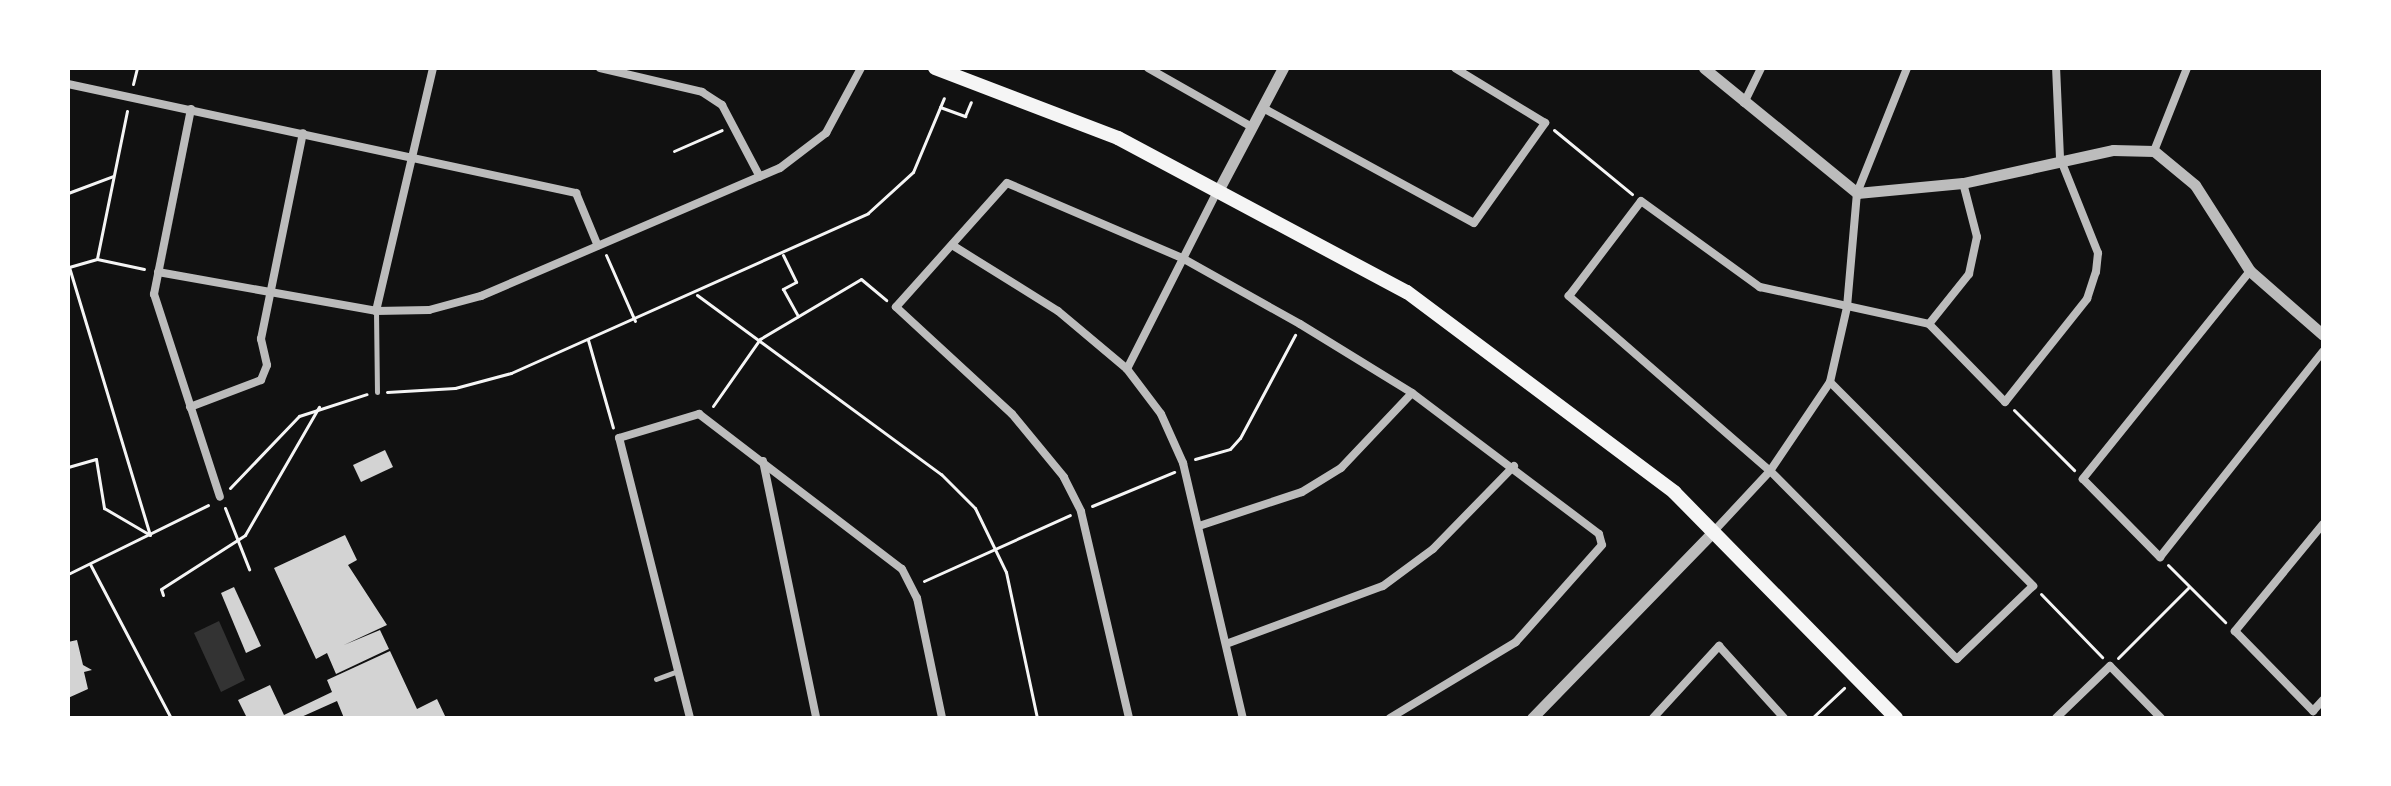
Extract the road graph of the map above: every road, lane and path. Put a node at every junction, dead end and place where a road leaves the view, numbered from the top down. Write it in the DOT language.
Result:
graph roads {
  1 [pos="137,68"];
  2 [pos="433,68"];
  3 [pos="600,68"];
  4 [pos="861,68"];
  5 [pos="935,68"];
  6 [pos="1283,68"];
  7 [pos="1455,68"];
  8 [pos="1704,68"];
  9 [pos="1761,68"];
  10 [pos="1907,68"];
  11 [pos="2056,68"];
  12 [pos="2187,68"];
  13 [pos="1154,69"];
  14 [pos="68,84"];
  15 [pos="130,96"];
  16 [pos="944,98"];
  17 [pos="971,102"];
  18 [pos="1744,103"];
  19 [pos="940,107"];
  20 [pos="1263,108"];
  21 [pos="191,109"];
  22 [pos="1545,123"];
  23 [pos="737,124"];
  24 [pos="1252,127"];
  25 [pos="303,133"];
  26 [pos="674,151"];
  27 [pos="2154,151"];
  28 [pos="414,156"];
  29 [pos="2060,158"];
  30 [pos="113,176"];
  31 [pos="760,177"];
  32 [pos="1963,183"];
  33 [pos="1220,187"];
  34 [pos="68,193"];
  35 [pos="1857,193"];
  36 [pos="1641,201"];
  37 [pos="600,245"];
  38 [pos="952,245"];
  39 [pos="783,255"];
  40 [pos="97,259"];
  41 [pos="1184,259"];
  42 [pos="68,267"];
  43 [pos="2250,271"];
  44 [pos="158,272"];
  45 [pos="270,292"];
  46 [pos="697,295"];
  47 [pos="896,307"];
  48 [pos="1847,307"];
  49 [pos="376,311"];
  50 [pos="798,316"];
  51 [pos="635,321"];
  52 [pos="1300,324"];
  53 [pos="1929,324"];
  54 [pos="2323,335"];
  55 [pos="760,339"];
  56 [pos="588,340"];
  57 [pos="2323,351"];
  58 [pos="1127,369"];
  59 [pos="1830,382"];
  60 [pos="377,392"];
  61 [pos="1412,393"];
  62 [pos="2005,402"];
  63 [pos="190,407"];
  64 [pos="319,407"];
  65 [pos="705,418"];
  66 [pos="619,438"];
  67 [pos="763,461"];
  68 [pos="1183,463"];
  69 [pos="1514,466"];
  70 [pos="68,467"];
  71 [pos="1770,471"];
  72 [pos="2083,479"];
  73 [pos="220,497"];
  74 [pos="2323,524"];
  75 [pos="1199,526"];
  76 [pos="1715,530"];
  77 [pos="150,535"];
  78 [pos="237,539"];
  79 [pos="997,544"];
  80 [pos="2160,557"];
  81 [pos="90,564"];
  82 [pos="249,569"];
  83 [pos="68,574"];
  84 [pos="2033,586"];
  85 [pos="912,587"];
  86 [pos="2189,587"];
  87 [pos="163,595"];
  88 [pos="2235,631"];
  89 [pos="1226,644"];
  90 [pos="2110,666"];
  91 [pos="678,671"];
  92 [pos="656,679"];
  93 [pos="1844,688"];
  94 [pos="2323,700"];
  95 [pos="171,718"];
  96 [pos="690,718"];
  97 [pos="816,718"];
  98 [pos="942,718"];
  99 [pos="1037,718"];
  100 [pos="1129,718"];
  101 [pos="1243,718"];
  102 [pos="1390,718"];
  103 [pos="1532,718"];
  104 [pos="1653,718"];
  105 [pos="1784,718"];
  106 [pos="1812,718"];
  107 [pos="1896,718"];
  108 [pos="2056,718"];
  109 [pos="2161,718"];
  1 -- 15 [label="path"];
  2 -- 28 [label="street"];
  3 -- 23 [label="street"];
  4 -- 31 [label="street"];
  5 -- 33 [label="main road"];
  6 -- 20 [label="street"];
  7 -- 22 [label="street"];
  8 -- 18 [label="street"];
  9 -- 18 [label="street"];
  10 -- 35 [label="street"];
  11 -- 29 [label="street"];
  12 -- 27 [label="street"];
  13 -- 24 [label="street"];
  14 -- 15 [label="street"];
  15 -- 21 [label="street"];
  15 -- 30 [label="path"];
  16 -- 19 [label="path"];
  17 -- 19 [label="path"];
  18 -- 35 [label="street"];
  19 -- 39 [label="path"];
  20 -- 22 [label="street"];
  20 -- 24 [label="street"];
  21 -- 25 [label="street"];
  21 -- 44 [label="street"];
  22 -- 36 [label="path"];
  23 -- 26 [label="path"];
  23 -- 31 [label="street"];
  24 -- 33 [label="street"];
  25 -- 28 [label="street"];
  25 -- 45 [label="street"];
  27 -- 29 [label="street"];
  27 -- 43 [label="street"];
  28 -- 37 [label="street"];
  28 -- 49 [label="street"];
  29 -- 32 [label="street"];
  29 -- 62 [label="street"];
  30 -- 34 [label="path"];
  30 -- 40 [label="path"];
  31 -- 37 [label="street"];
  32 -- 35 [label="street"];
  32 -- 53 [label="street"];
  33 -- 41 [label="street"];
  33 -- 76 [label="main road"];
  35 -- 48 [label="street"];
  36 -- 48 [label="street"];
  36 -- 71 [label="street"];
  37 -- 49 [label="street"];
  37 -- 51 [label="path"];
  38 -- 41 [label="street"];
  38 -- 47 [label="street"];
  38 -- 58 [label="street"];
  39 -- 46 [label="path"];
  39 -- 50 [label="path"];
  40 -- 42 [label="path"];
  40 -- 44 [label="path"];
  41 -- 52 [label="street"];
  41 -- 58 [label="street"];
  42 -- 77 [label="path"];
  43 -- 54 [label="street"];
  43 -- 72 [label="street"];
  44 -- 45 [label="street"];
  44 -- 63 [label="street"];
  45 -- 49 [label="street"];
  45 -- 63 [label="street"];
  46 -- 51 [label="path"];
  46 -- 55 [label="path"];
  47 -- 50 [label="path"];
  47 -- 100 [label="street"];
  48 -- 53 [label="street"];
  48 -- 59 [label="street"];
  49 -- 60 [label="lane"];
  50 -- 55 [label="path"];
  51 -- 56 [label="path"];
  52 -- 61 [label="street"];
  52 -- 68 [label="path"];
  53 -- 62 [label="street"];
  55 -- 65 [label="path"];
  55 -- 79 [label="path"];
  56 -- 60 [label="path"];
  56 -- 66 [label="path"];
  57 -- 80 [label="street"];
  58 -- 68 [label="street"];
  59 -- 71 [label="street"];
  59 -- 84 [label="street"];
  60 -- 64 [label="path"];
  61 -- 69 [label="street"];
  61 -- 75 [label="street"];
  62 -- 72 [label="path"];
  63 -- 73 [label="street"];
  64 -- 73 [label="path"];
  64 -- 78 [label="path"];
  65 -- 66 [label="street"];
  65 -- 67 [label="street"];
  66 -- 91 [label="street"];
  67 -- 85 [label="street"];
  67 -- 97 [label="street"];
  68 -- 75 [label="street"];
  69 -- 89 [label="street"];
  69 -- 102 [label="street"];
  70 -- 77 [label="path"];
  71 -- 76 [label="street"];
  71 -- 84 [label="street"];
  72 -- 80 [label="street"];
  73 -- 77 [label="path"];
  73 -- 78 [label="path"];
  74 -- 88 [label="street"];
  75 -- 89 [label="street"];
  76 -- 103 [label="street"];
  76 -- 107 [label="main road"];
  77 -- 81 [label="path"];
  78 -- 82 [label="path"];
  78 -- 87 [label="path"];
  79 -- 85 [label="path"];
  79 -- 99 [label="path"];
  80 -- 86 [label="path"];
  81 -- 83 [label="path"];
  81 -- 95 [label="path"];
  84 -- 90 [label="path"];
  85 -- 98 [label="street"];
  86 -- 88 [label="path"];
  86 -- 90 [label="path"];
  88 -- 94 [label="street"];
  89 -- 101 [label="street"];
  90 -- 108 [label="street"];
  90 -- 109 [label="street"];
  91 -- 92 [label="lane"];
  91 -- 96 [label="street"];
  93 -- 106 [label="path"];
  104 -- 105 [label="street"];
}
